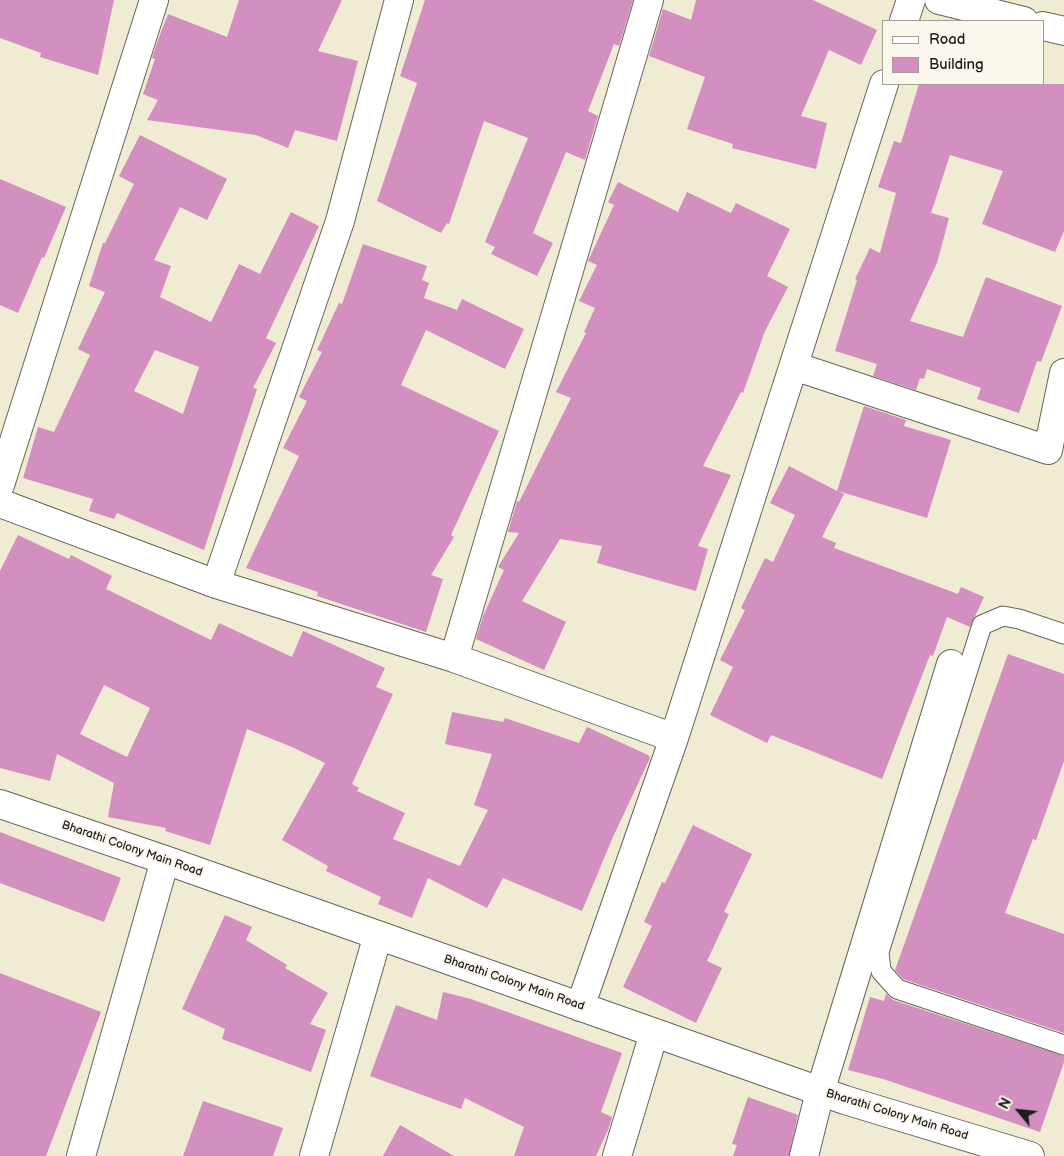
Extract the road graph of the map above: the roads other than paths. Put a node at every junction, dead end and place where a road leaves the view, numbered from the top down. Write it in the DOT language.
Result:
graph roads {
  1 [pos="154,0"];
  2 [pos="399,0"];
  3 [pos="649,0"];
  4 [pos="911,0"];
  5 [pos="939,0"];
  6 [pos="904,20"];
  7 [pos="1020,20"];
  8 [pos="1044,26"];
  9 [pos="1064,31"];
  10 [pos="884,85"];
  11 [pos="794,366"];
  12 [pos="1062,390"];
  13 [pos="0,485"];
  14 [pos="0,503"];
  15 [pos="216,584"];
  16 [pos="1064,634"];
  17 [pos="454,658"];
  18 [pos="952,664"];
  19 [pos="674,738"];
  20 [pos="0,804"];
  21 [pos="165,860"];
  22 [pos="378,935"];
  23 [pos="580,1007"];
  24 [pos="654,1033"];
  25 [pos="1064,1046"];
  26 [pos="820,1092"];
  27 [pos="81,1156"];
  28 [pos="314,1156"];
  29 [pos="617,1156"];
  30 [pos="804,1156"];
  31 [pos="1030,1156"];
  1 -- 13 [label="street"];
  2 -- 15 [label="street"];
  3 -- 17 [label="street"];
  4 -- 6 [label="street"];
  5 -- 7 [label="street"];
  8 -- 9 [label="street"];
  10 -- 11 [label="street"];
  11 -- 12 [label="street"];
  11 -- 19 [label="street"];
  14 -- 15 [label="street"];
  15 -- 17 [label="street"];
  16 -- 25 [label="lane"];
  17 -- 19 [label="street"];
  18 -- 26 [label="street"];
  19 -- 23 [label="street"];
  20 -- 21 [label="street, Bharathi Colony Main Road"];
  21 -- 22 [label="street, Bharathi Colony Main Road"];
  21 -- 27 [label="street"];
  22 -- 23 [label="street, Bharathi Colony Main Road"];
  22 -- 28 [label="street"];
  23 -- 24 [label="street, Bharathi Colony Main Road"];
  24 -- 26 [label="street, Bharathi Colony Main Road"];
  24 -- 29 [label="street"];
  26 -- 30 [label="street"];
  26 -- 31 [label="street, Bharathi Colony Main Road"];
}
